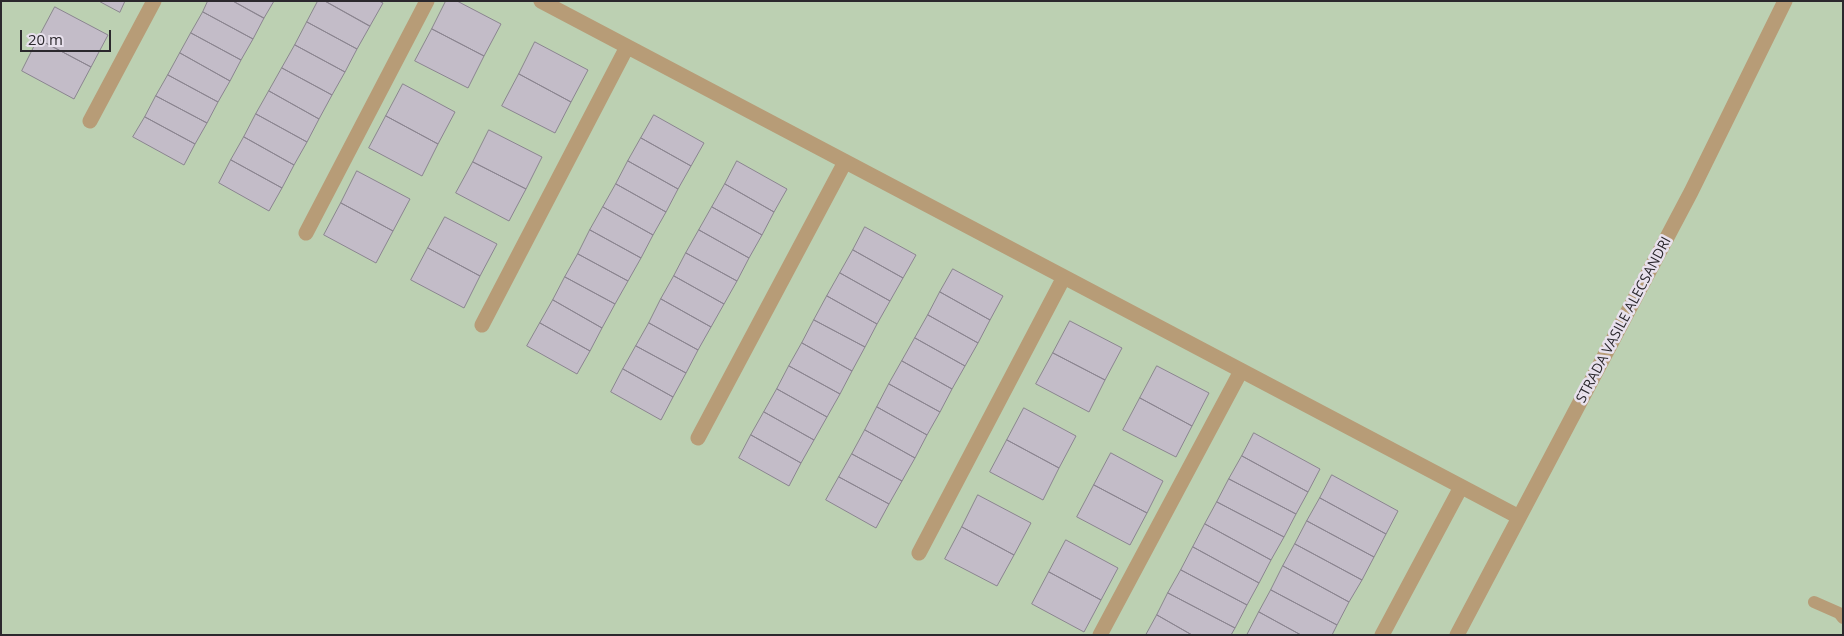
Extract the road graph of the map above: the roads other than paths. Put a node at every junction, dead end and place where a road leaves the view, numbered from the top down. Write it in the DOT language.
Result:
graph roads {
  1 [pos="154,1"];
  2 [pos="427,1"];
  3 [pos="541,1"];
  4 [pos="1785,1"];
  5 [pos="627,46"];
  6 [pos="90,121"];
  7 [pos="845,162"];
  8 [pos="306,233"];
  9 [pos="1064,277"];
  10 [pos="482,325"];
  11 [pos="1241,371"];
  12 [pos="698,438"];
  13 [pos="1461,487"];
  14 [pos="1519,517"];
  15 [pos="919,552"];
  16 [pos="1814,602"];
  17 [pos="1843,618"];
  18 [pos="1100,635"];
  19 [pos="1382,635"];
  20 [pos="1457,635"];
  1 -- 6 [label="street"];
  2 -- 8 [label="street"];
  3 -- 5 [label="street"];
  4 -- 14 [label="street, STRADA VASILE ALECSANDRI"];
  5 -- 7 [label="street"];
  5 -- 10 [label="street"];
  7 -- 9 [label="street"];
  7 -- 12 [label="street"];
  9 -- 11 [label="street"];
  9 -- 15 [label="street"];
  11 -- 13 [label="street"];
  11 -- 18 [label="street"];
  13 -- 14 [label="street"];
  13 -- 19 [label="street"];
  14 -- 20 [label="street, STRADA VASILE ALECSANDRI"];
  16 -- 17 [label="lane"];
}
